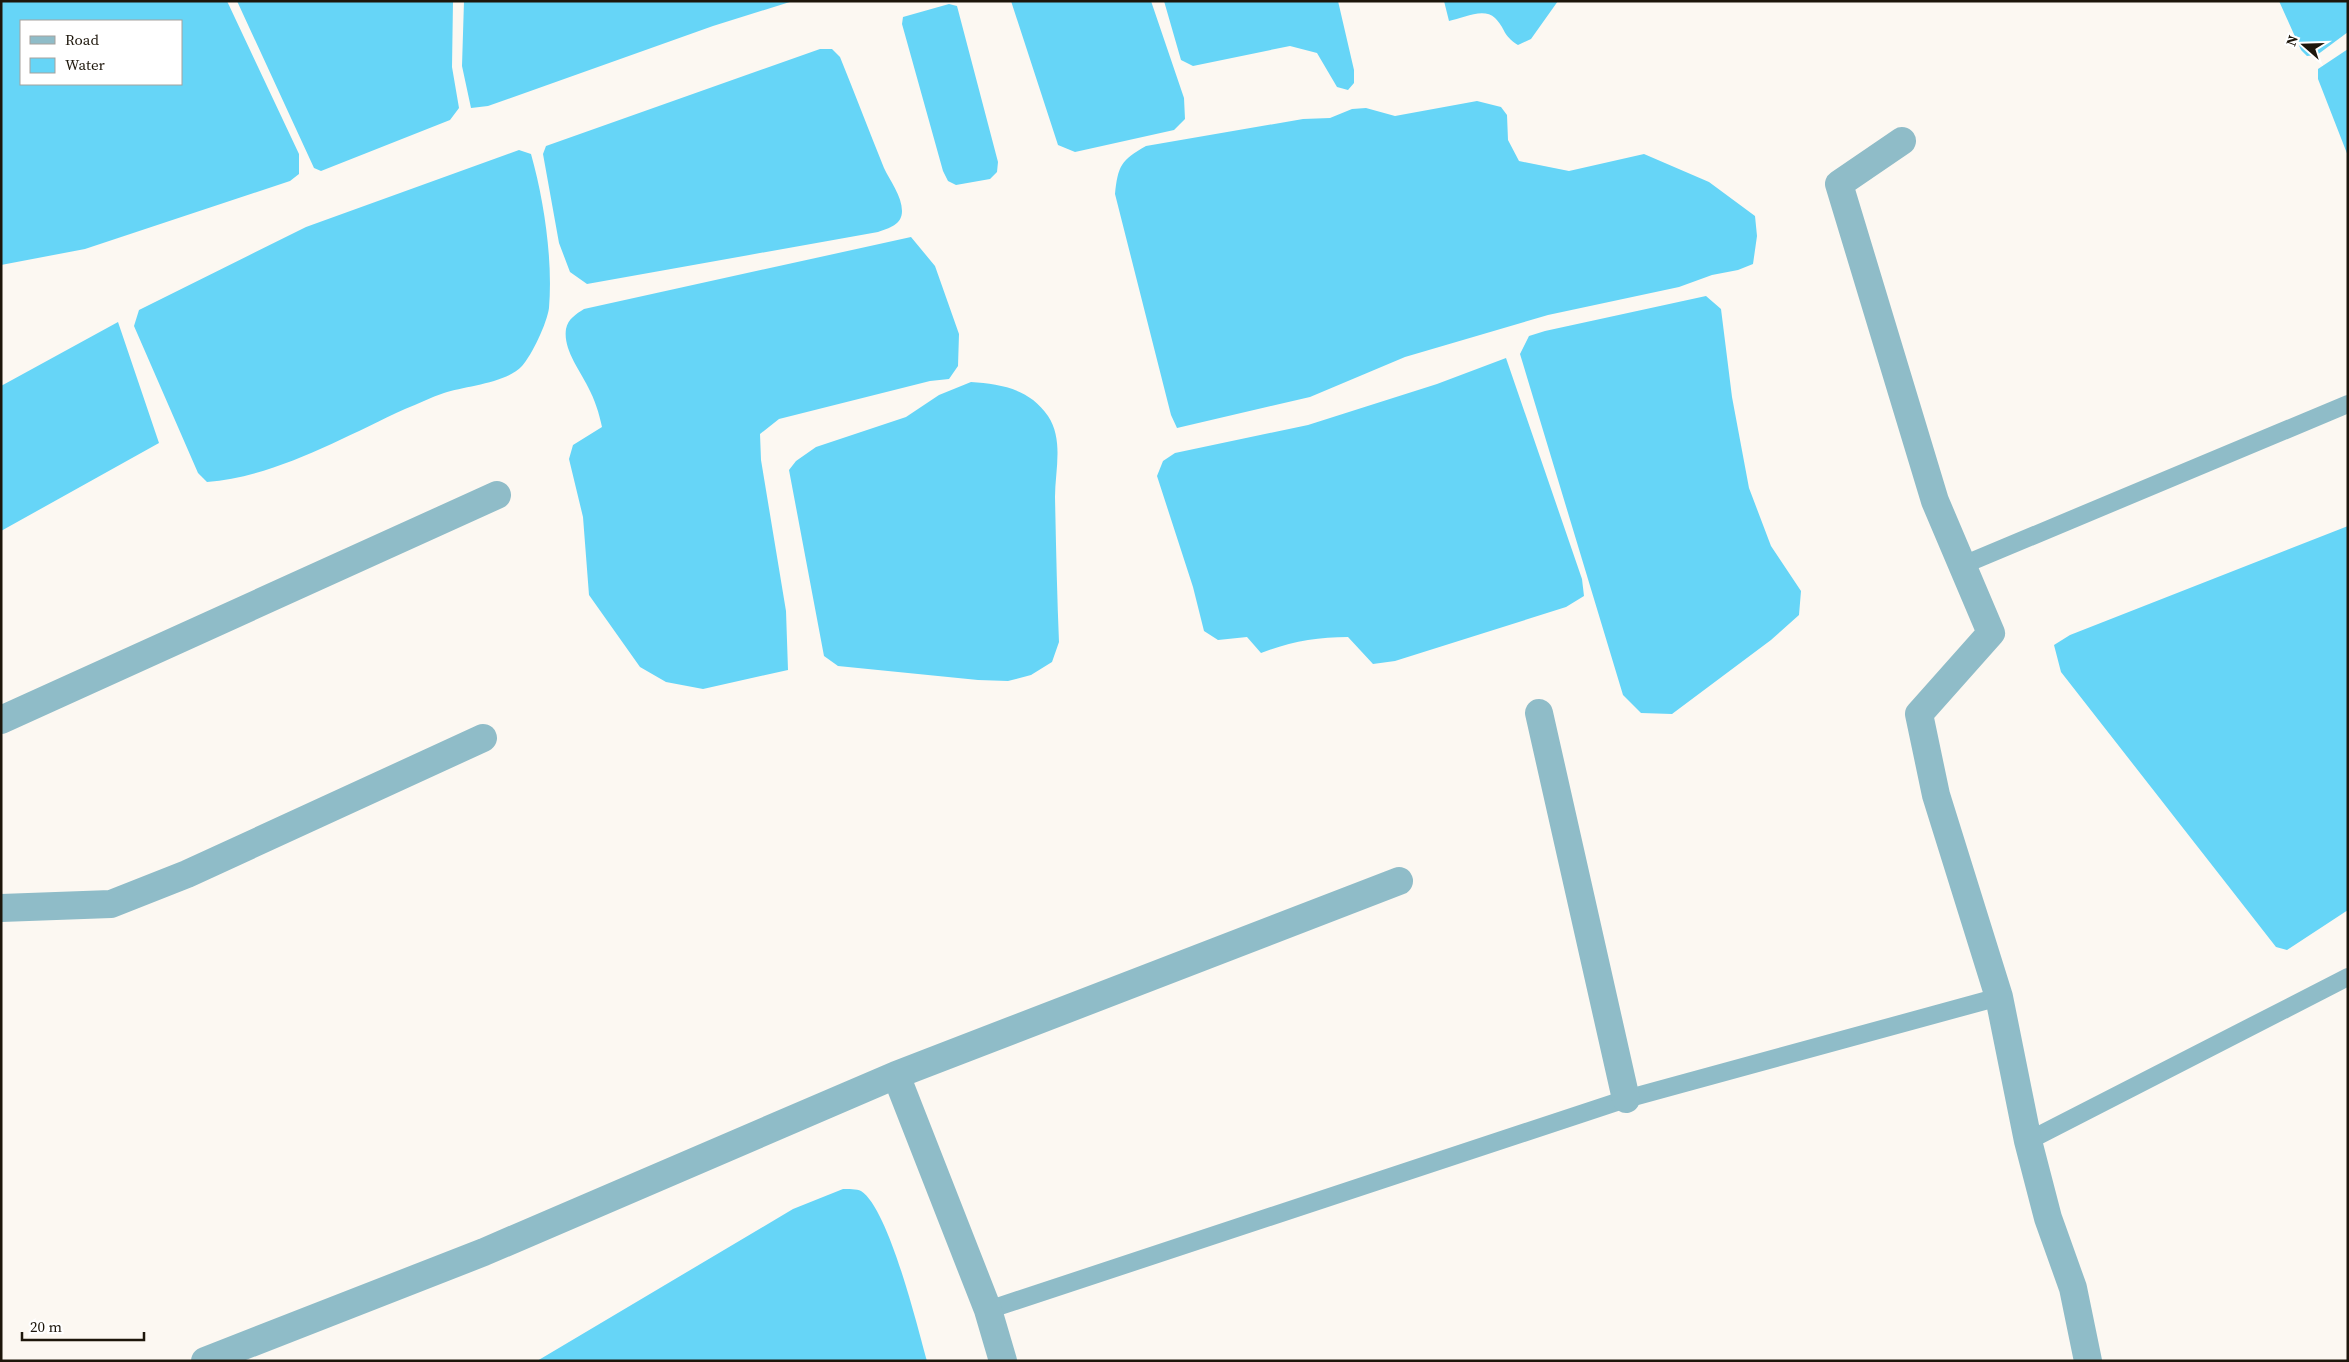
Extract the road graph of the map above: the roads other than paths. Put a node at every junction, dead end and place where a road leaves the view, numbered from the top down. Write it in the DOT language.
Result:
graph roads {
  1 [pos="1902,141"];
  2 [pos="2348,404"];
  3 [pos="497,494"];
  4 [pos="1963,565"];
  5 [pos="1539,713"];
  6 [pos="1,720"];
  7 [pos="483,738"];
  8 [pos="1399,881"];
  9 [pos="1,908"];
  10 [pos="2348,977"];
  11 [pos="1999,997"];
  12 [pos="896,1075"];
  13 [pos="1626,1099"];
  14 [pos="2028,1142"];
  15 [pos="988,1310"];
  16 [pos="205,1361"];
  17 [pos="1003,1361"];
  18 [pos="2088,1361"];
  1 -- 4 [label="street"];
  2 -- 4 [label="lane"];
  3 -- 6 [label="street"];
  4 -- 11 [label="street"];
  5 -- 13 [label="street"];
  7 -- 9 [label="street"];
  8 -- 12 [label="street"];
  10 -- 14 [label="lane"];
  11 -- 13 [label="lane"];
  11 -- 14 [label="street"];
  12 -- 15 [label="street"];
  12 -- 16 [label="street"];
  13 -- 15 [label="lane"];
  14 -- 18 [label="street"];
  15 -- 17 [label="street"];
}
